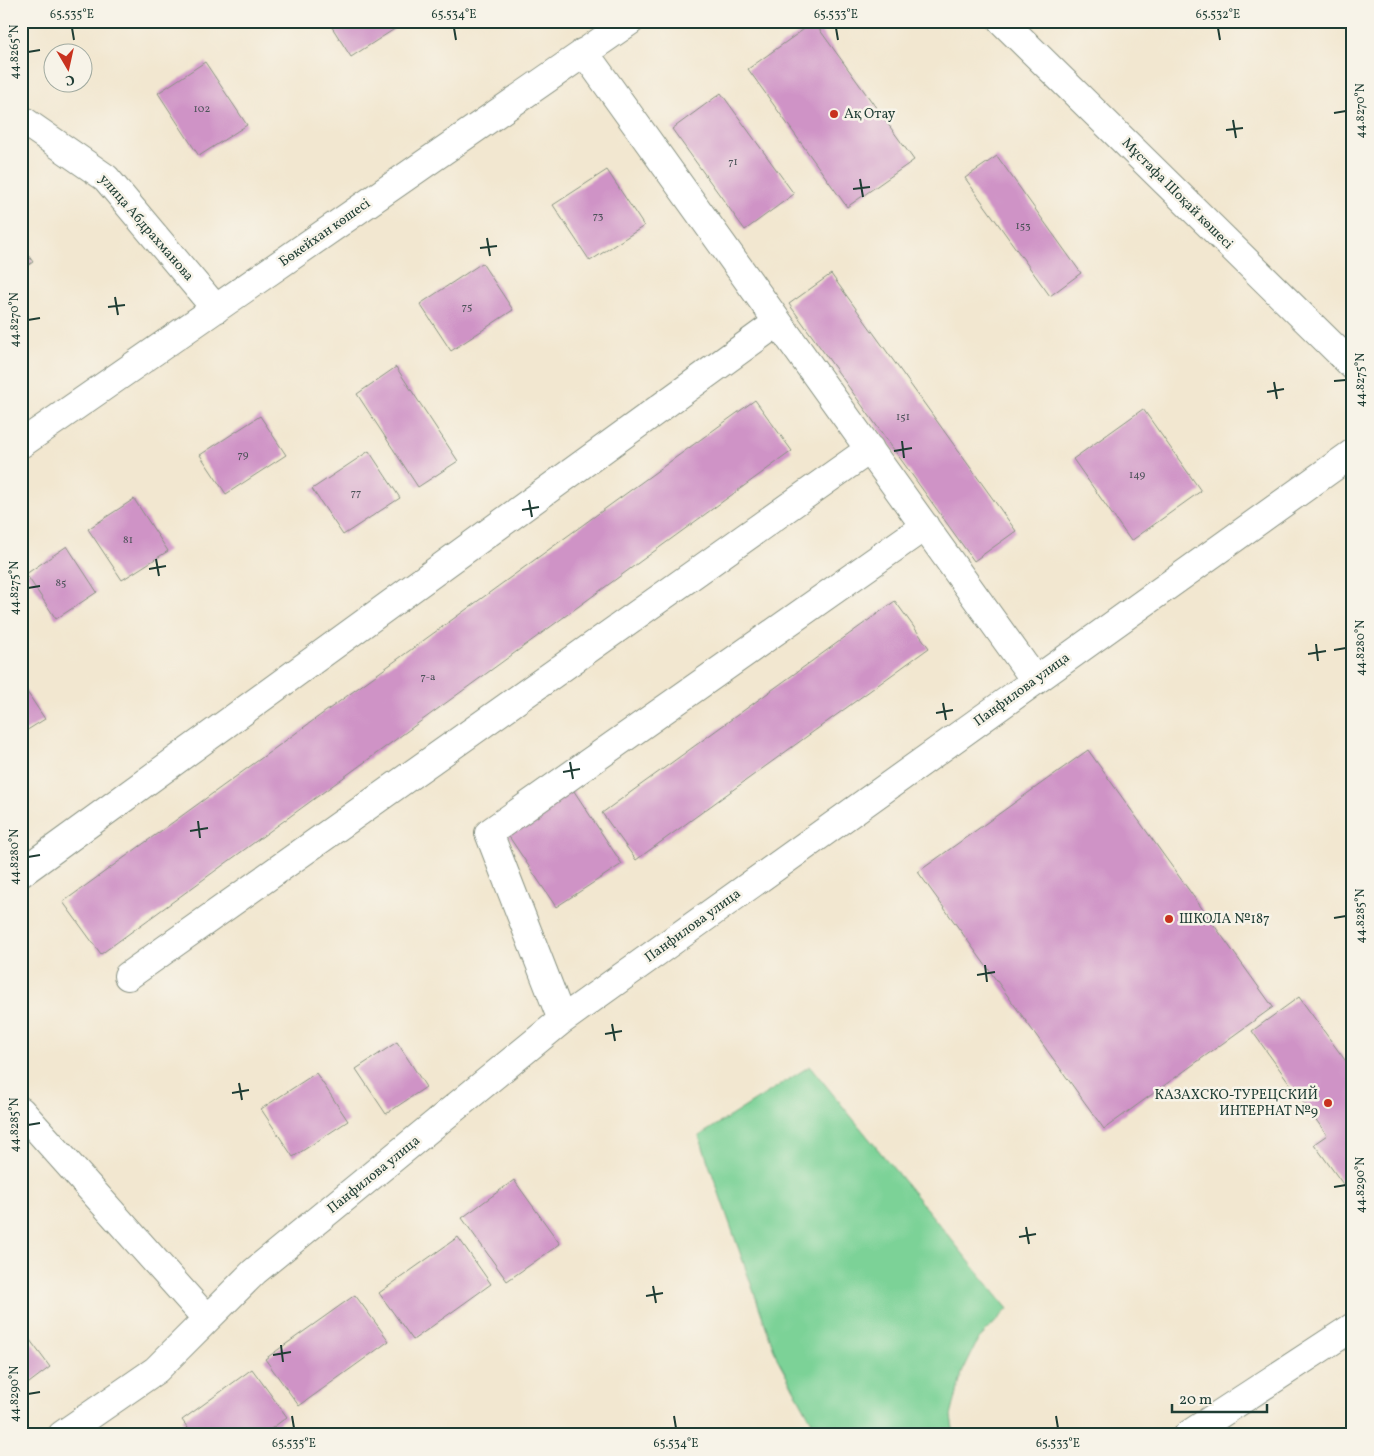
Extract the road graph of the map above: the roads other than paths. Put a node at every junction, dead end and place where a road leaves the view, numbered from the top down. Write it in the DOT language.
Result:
graph roads {
  1 [pos="630,21"];
  2 [pos="1002,21"];
  3 [pos="584,52"];
  4 [pos="21,119"];
  5 [pos="216,309"];
  6 [pos="778,322"];
  7 [pos="1353,366"];
  8 [pos="21,444"];
  9 [pos="870,449"];
  10 [pos="1353,453"];
  11 [pos="924,526"];
  12 [pos="1035,680"];
  13 [pos="21,872"];
  14 [pos="128,976"];
  15 [pos="562,1020"];
  16 [pos="21,1111"];
  17 [pos="207,1319"];
  18 [pos="1353,1327"];
  19 [pos="62,1435"];
  20 [pos="1188,1435"];
  1 -- 3 [label="street, Бөкейхан көшесі"];
  2 -- 7 [label="street, Мұстафа Шоқай көшесі"];
  3 -- 5 [label="street, Бөкейхан көшесі"];
  3 -- 6 [label="street"];
  4 -- 5 [label="street, улица Абдрахманова"];
  5 -- 8 [label="street, Бөкейхан көшесі"];
  6 -- 9 [label="street"];
  6 -- 13 [label="street"];
  9 -- 11 [label="street"];
  9 -- 14 [label="street"];
  10 -- 12 [label="street, Панфилова улица"];
  11 -- 12 [label="street"];
  11 -- 15 [label="street"];
  12 -- 15 [label="street, Панфилова улица"];
  15 -- 17 [label="street, Панфилова улица"];
  16 -- 17 [label="street"];
  17 -- 19 [label="street, Панфилова улица"];
  18 -- 20 [label="street"];
}
